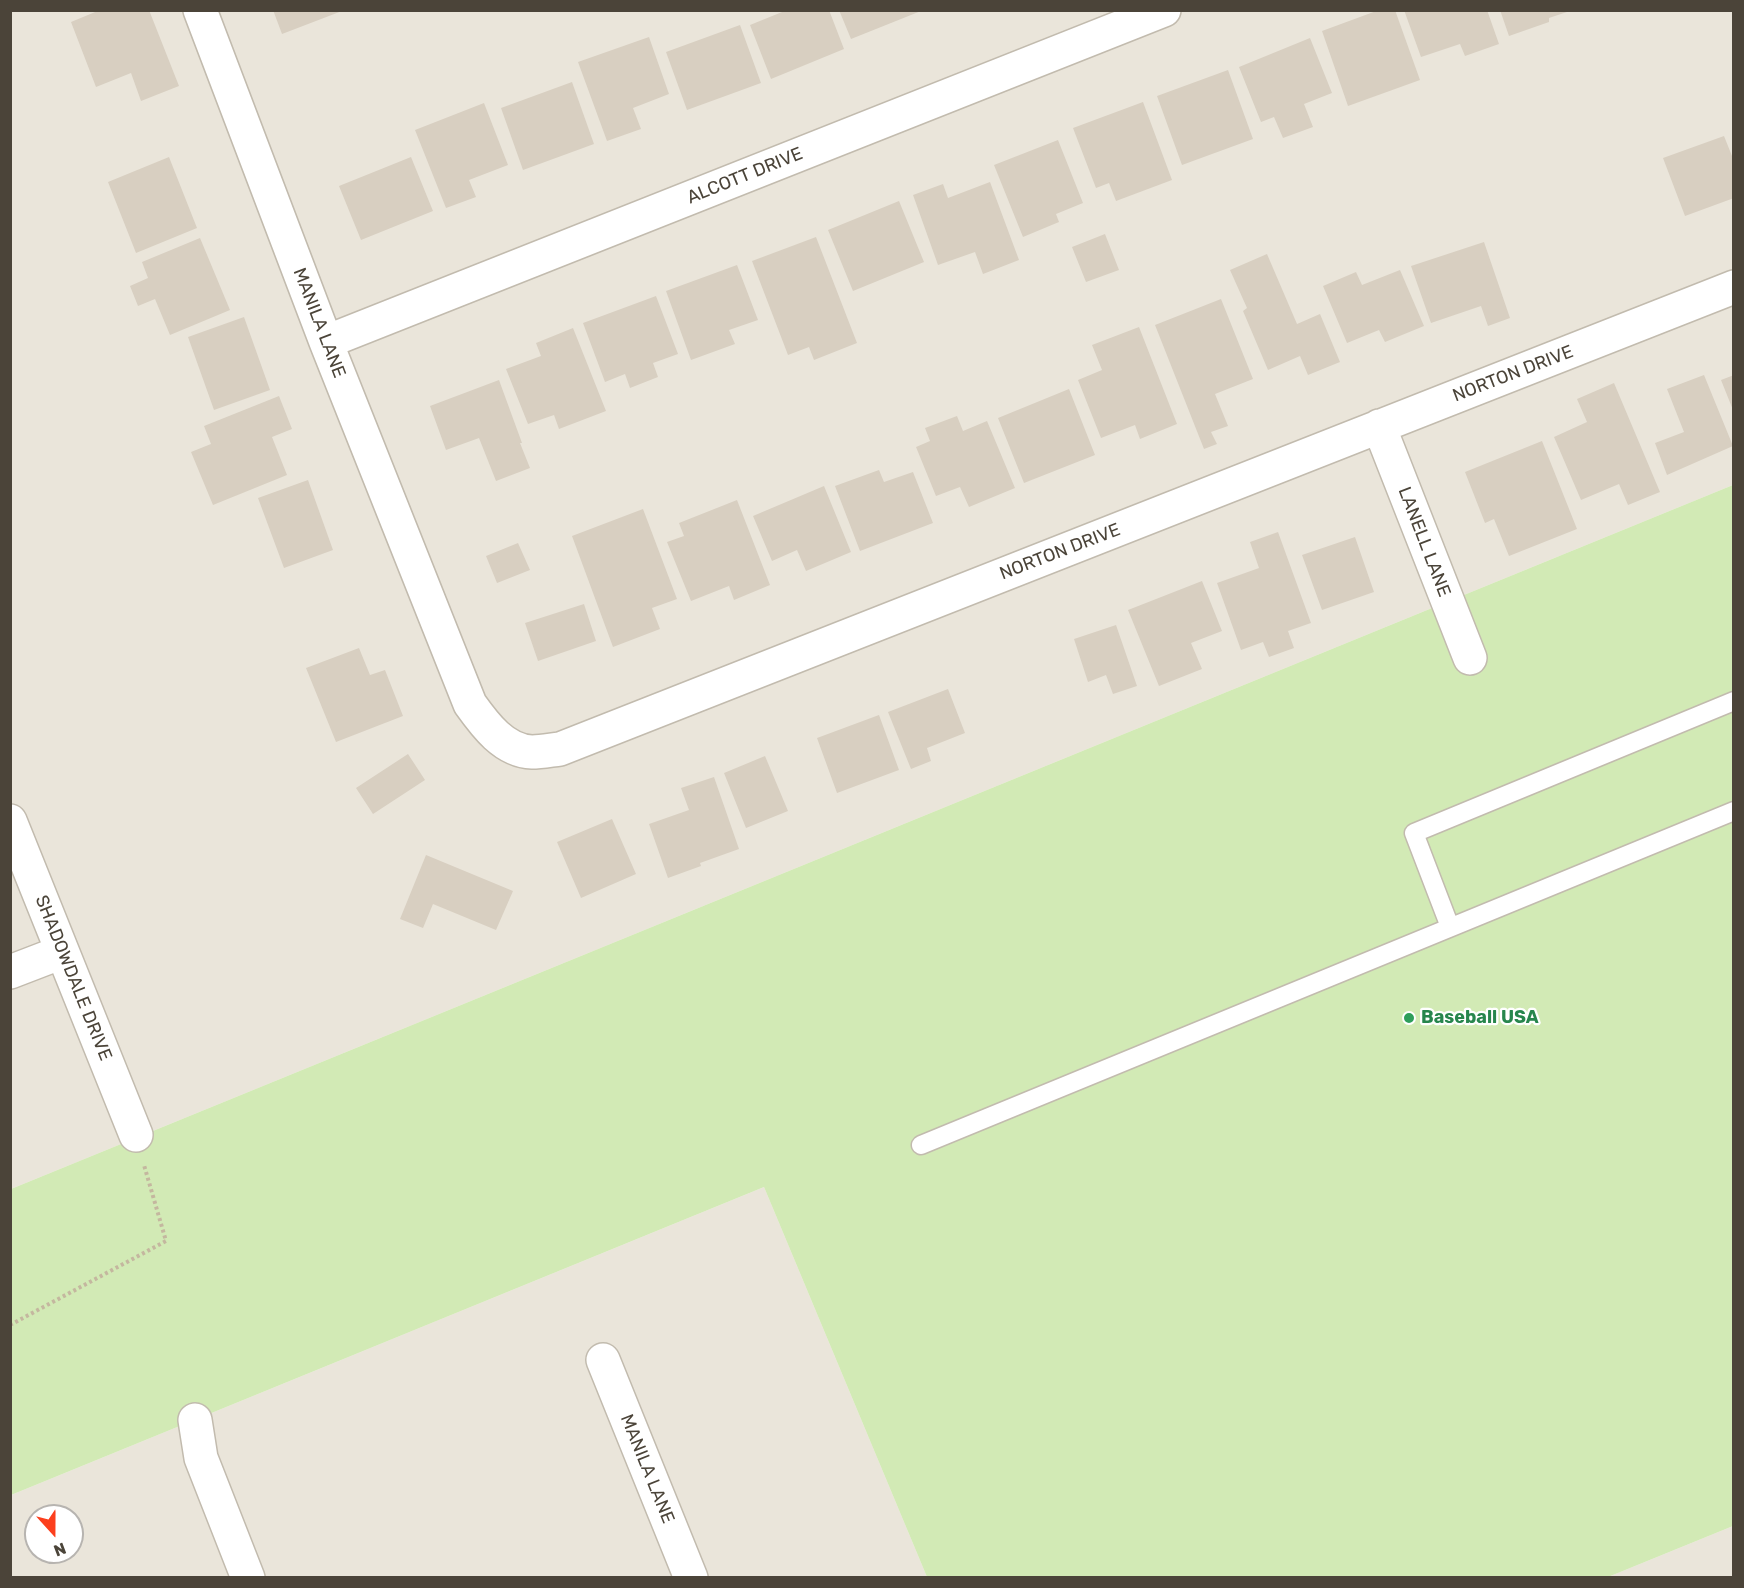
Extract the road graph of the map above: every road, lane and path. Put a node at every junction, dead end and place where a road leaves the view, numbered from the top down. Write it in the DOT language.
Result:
graph roads {
  1 [pos="200,10"];
  2 [pos="1164,10"];
  3 [pos="1734,287"];
  4 [pos="326,342"];
  5 [pos="1379,426"];
  6 [pos="442,633"];
  7 [pos="1470,658"];
  8 [pos="1734,701"];
  9 [pos="1734,811"];
  10 [pos="10,821"];
  11 [pos="1450,927"];
  12 [pos="62,951"];
  13 [pos="10,972"];
  14 [pos="136,1135"];
  15 [pos="921,1144"];
  16 [pos="10,1325"];
  17 [pos="603,1360"];
  18 [pos="195,1420"];
  19 [pos="248,1578"];
  20 [pos="691,1578"];
  1 -- 4 [label="street, MANILA LANE"];
  2 -- 4 [label="street, ALCOTT DRIVE"];
  3 -- 5 [label="street, NORTON DRIVE"];
  4 -- 6 [label="street, MANILA LANE"];
  5 -- 6 [label="street, NORTON DRIVE"];
  5 -- 7 [label="street, LANELL LANE"];
  8 -- 11 [label="lane"];
  9 -- 11 [label="lane"];
  10 -- 12 [label="street, SHADOWDALE DRIVE"];
  11 -- 15 [label="lane"];
  12 -- 13 [label="street"];
  12 -- 14 [label="street, SHADOWDALE DRIVE"];
  14 -- 16 [label="path"];
  17 -- 20 [label="street, MANILA LANE"];
  18 -- 19 [label="street"];
}
